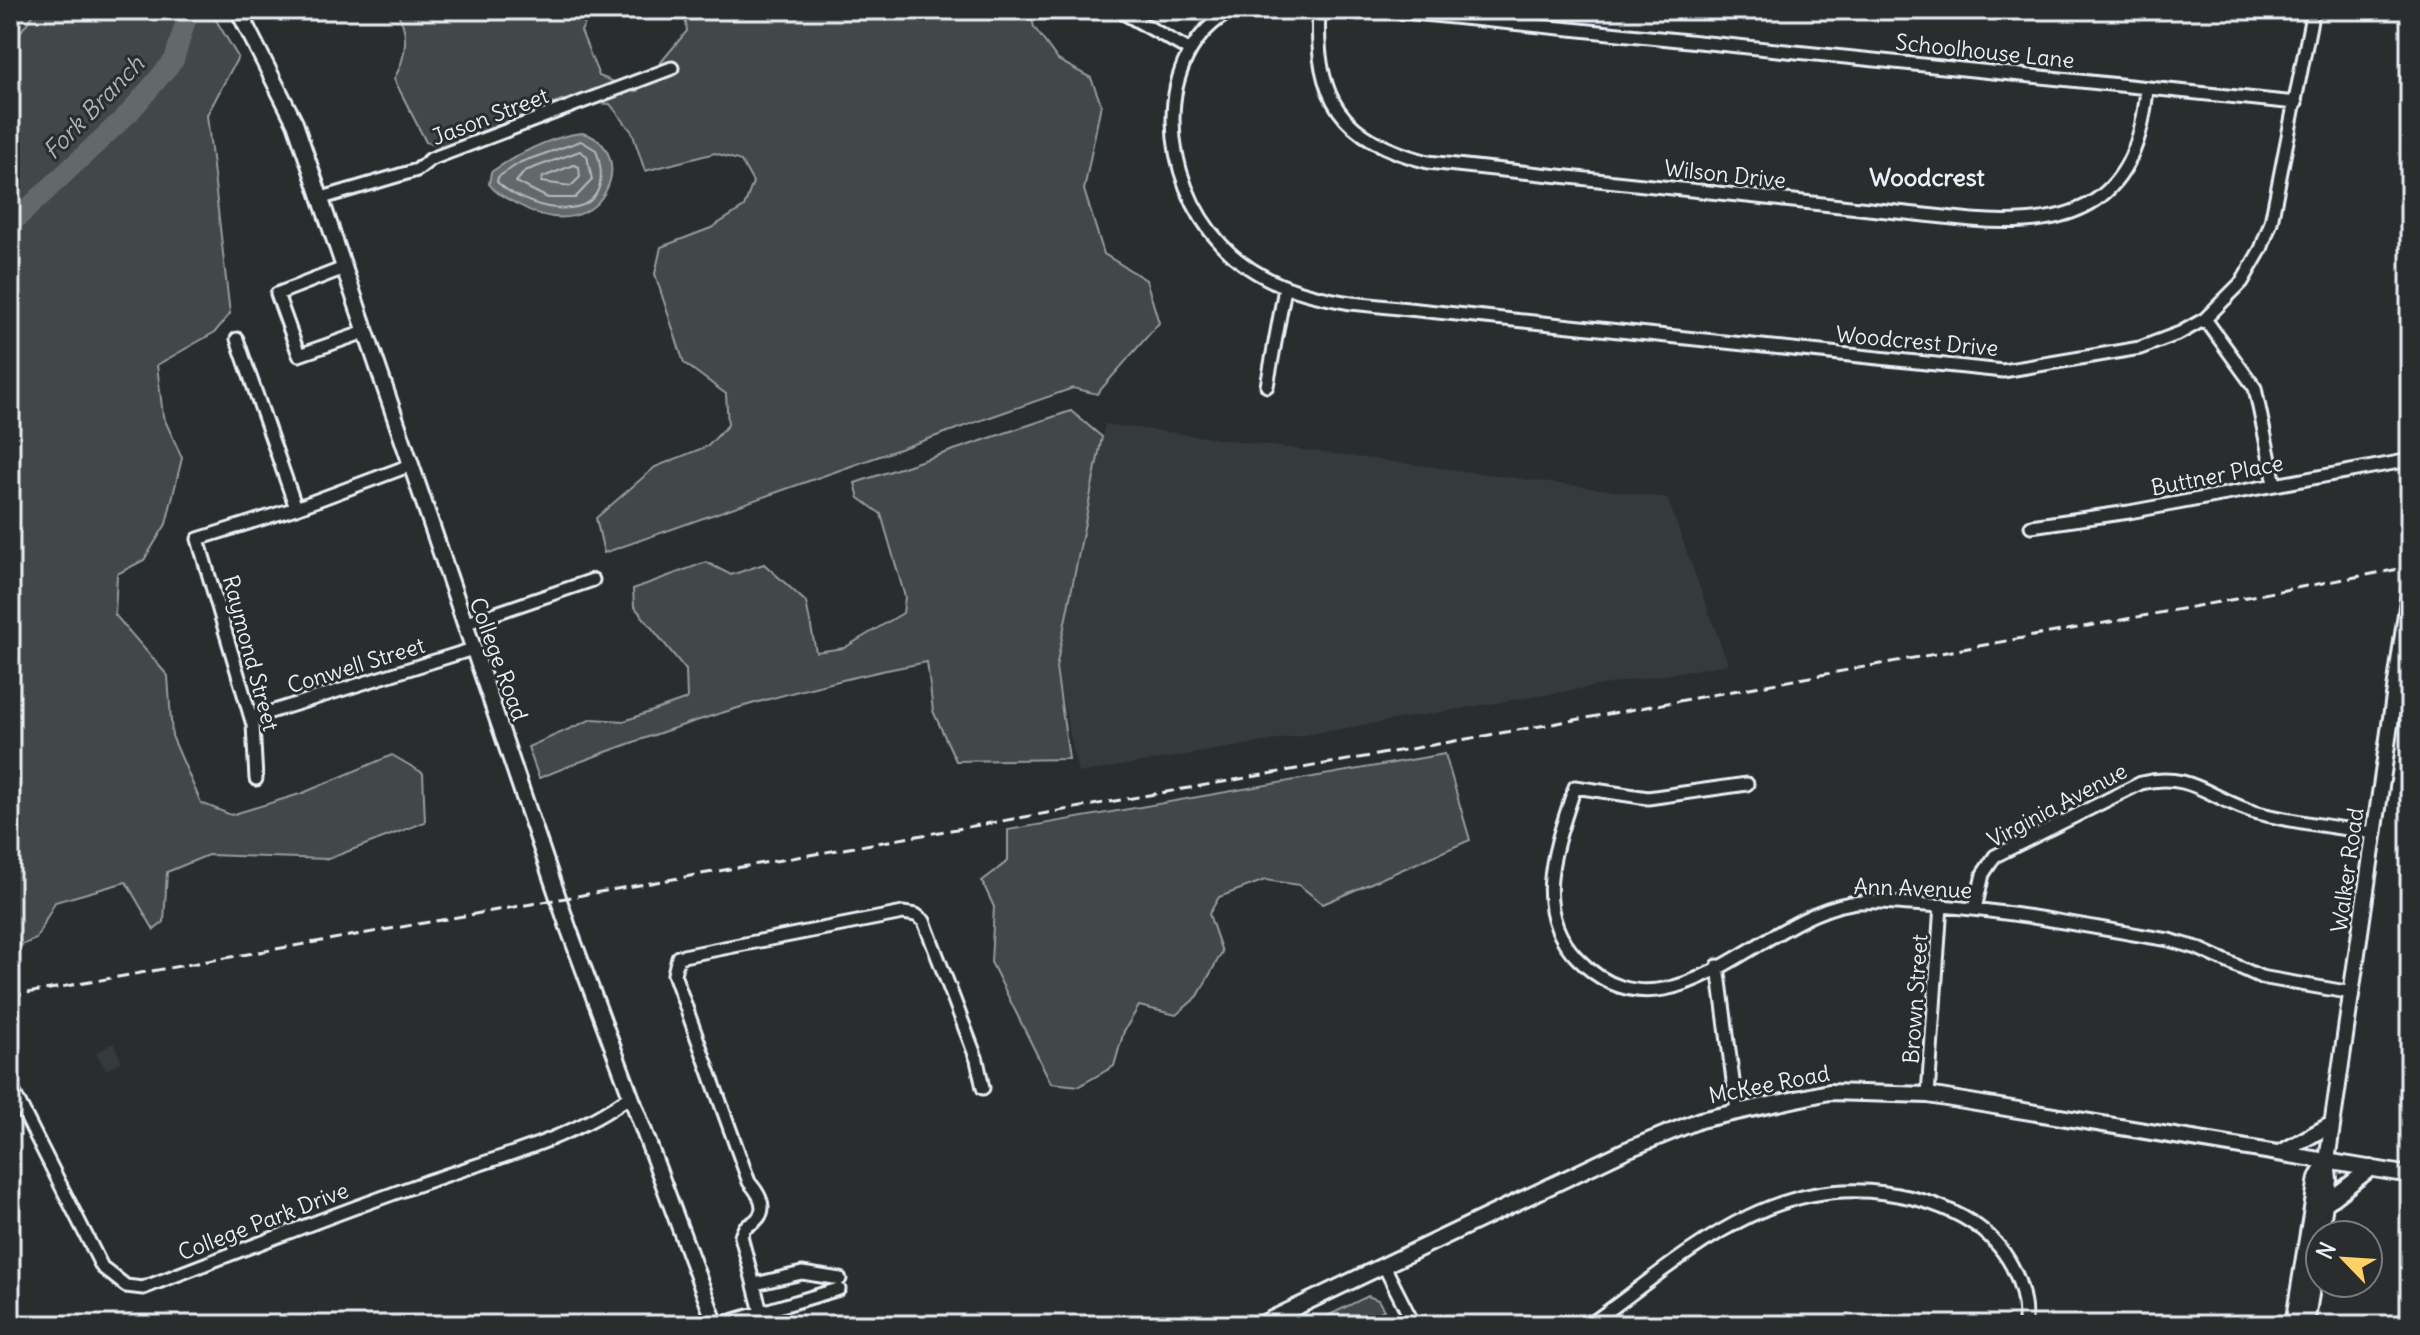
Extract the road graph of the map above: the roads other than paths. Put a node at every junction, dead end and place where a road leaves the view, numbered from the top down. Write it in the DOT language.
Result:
graph roads {
  1 [pos="238,10"];
  2 [pos="1118,10"];
  3 [pos="1233,10"];
  4 [pos="1319,10"];
  5 [pos="1384,10"];
  6 [pos="2313,10"];
  7 [pos="1189,50"];
  8 [pos="672,68"];
  9 [pos="2147,88"];
  10 [pos="2296,103"];
  11 [pos="322,198"];
  12 [pos="344,268"];
  13 [pos="1285,288"];
  14 [pos="2205,319"];
  15 [pos="365,332"];
  16 [pos="237,339"];
  17 [pos="1267,386"];
  18 [pos="2410,460"];
  19 [pos="411,465"];
  20 [pos="2275,484"];
  21 [pos="296,508"];
  22 [pos="2031,526"];
  23 [pos="593,580"];
  24 [pos="2410,586"];
  25 [pos="464,624"];
  26 [pos="473,649"];
  27 [pos="251,718"];
  28 [pos="256,779"];
  29 [pos="1747,784"];
  30 [pos="2374,833"];
  31 [pos="1941,905"];
  32 [pos="1975,909"];
  33 [pos="1718,966"];
  34 [pos="2352,993"];
  35 [pos="10,1085"];
  36 [pos="983,1088"];
  37 [pos="1928,1095"];
  38 [pos="630,1096"];
  39 [pos="1737,1111"];
  40 [pos="2332,1124"];
  41 [pos="2280,1153"];
  42 [pos="2327,1161"];
  43 [pos="2371,1168"];
  44 [pos="2410,1175"];
  45 [pos="2326,1203"];
  46 [pos="2323,1219"];
  47 [pos="1384,1266"];
  48 [pos="755,1284"];
  49 [pos="2310,1299"];
  50 [pos="761,1312"];
  51 [pos="717,1325"];
  52 [pos="1259,1325"];
  53 [pos="1414,1325"];
  54 [pos="1589,1325"];
  55 [pos="2025,1325"];
  56 [pos="2293,1325"];
  57 [pos="2306,1325"];
  1 -- 11 [label="street, College Road"];
  2 -- 7 [label="street"];
  3 -- 7 [label="street"];
  4 -- 9 [label="street, Wilson Drive"];
  5 -- 9 [label="street, Schoolhouse Lane"];
  6 -- 10 [label="street, Woodcrest Drive"];
  7 -- 13 [label="street, Woodcrest Drive"];
  8 -- 11 [label="street, Jason Street"];
  9 -- 10 [label="street, Schoolhouse Lane"];
  10 -- 14 [label="street, Woodcrest Drive"];
  11 -- 12 [label="street, College Road"];
  12 -- 15 [label="street, College Road"];
  12 -- 15 [label="street"];
  13 -- 14 [label="street, Woodcrest Drive"];
  13 -- 17 [label="street"];
  14 -- 20 [label="street"];
  15 -- 19 [label="street, College Road"];
  16 -- 21 [label="street"];
  18 -- 20 [label="street, Buttner Place"];
  19 -- 21 [label="street"];
  19 -- 25 [label="street, College Road"];
  20 -- 22 [label="street, Buttner Place"];
  21 -- 27 [label="street, Raymond Street"];
  23 -- 25 [label="street"];
  24 -- 30 [label="street, Walker Road"];
  25 -- 26 [label="street, College Road"];
  26 -- 27 [label="street, Conwell Street"];
  26 -- 38 [label="street, College Road"];
  27 -- 28 [label="street, Raymond Street"];
  29 -- 33 [label="street, Ann Avenue"];
  30 -- 32 [label="street, Virginia Avenue"];
  30 -- 34 [label="street, Walker Road"];
  31 -- 32 [label="street, Ann Avenue"];
  31 -- 33 [label="street, Ann Avenue"];
  31 -- 37 [label="street, Brown Street"];
  32 -- 34 [label="street, Ann Avenue"];
  33 -- 39 [label="street"];
  34 -- 40 [label="street, Walker Road"];
  35 -- 38 [label="street, College Park Drive"];
  36 -- 48 [label="street"];
  37 -- 39 [label="street, McKee Road"];
  37 -- 41 [label="street, McKee Road"];
  38 -- 51 [label="street, College Road"];
  39 -- 47 [label="street, McKee Road"];
  40 -- 41 [label="street"];
  40 -- 42 [label="street, Walker Road"];
  41 -- 42 [label="street, McKee Road"];
  42 -- 43 [label="street, McKee Road"];
  42 -- 45 [label="street, Walker Road"];
  42 -- 56 [label="street, Walker Road"];
  43 -- 44 [label="street, McKee Road"];
  43 -- 45 [label="street"];
  45 -- 46 [label="street, Walker Road"];
  47 -- 52 [label="street, McKee Road"];
  47 -- 53 [label="street"];
  48 -- 50 [label="street"];
  48 -- 50 [label="street"];
  49 -- 57 [label="street, Walker Road"];
  50 -- 51 [label="street"];
  54 -- 55 [label="street"];
}
